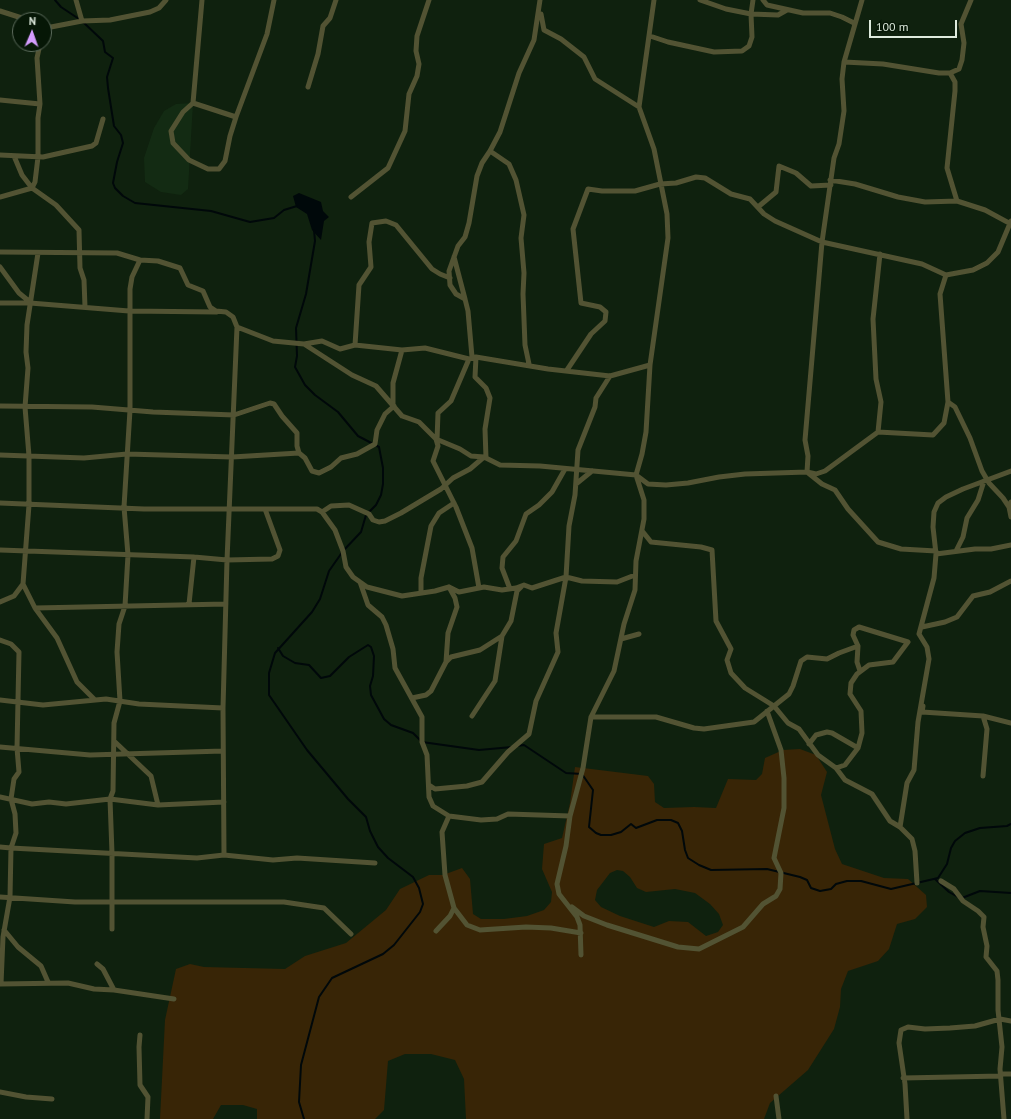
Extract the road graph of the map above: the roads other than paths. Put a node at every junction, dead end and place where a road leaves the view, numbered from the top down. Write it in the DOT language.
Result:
graph roads {
  1 [pos="76,0"];
  2 [pos="166,0"];
  3 [pos="202,0"];
  4 [pos="274,0"];
  5 [pos="336,0"];
  6 [pos="429,0"];
  7 [pos="540,0"];
  8 [pos="654,0"];
  9 [pos="700,0"];
  10 [pos="753,0"];
  11 [pos="763,0"];
  12 [pos="862,0"];
  13 [pos="971,0"];
  14 [pos="540,7"];
  15 [pos="787,10"];
  16 [pos="0,11"];
  17 [pos="751,14"];
  18 [pos="12,15"];
  19 [pos="82,21"];
  20 [pos="854,23"];
  21 [pos="52,27"];
  22 [pos="650,36"];
  23 [pos="38,52"];
  24 [pos="844,62"];
  25 [pos="950,73"];
  26 [pos="308,87"];
  27 [pos="0,100"];
  28 [pos="193,103"];
  29 [pos="40,104"];
  30 [pos="639,107"];
  31 [pos="236,117"];
  32 [pos="102,119"];
  33 [pos="490,151"];
  34 [pos="0,155"];
  35 [pos="14,156"];
  36 [pos="38,157"];
  37 [pos="831,182"];
  38 [pos="660,184"];
  39 [pos="32,188"];
  40 [pos="0,197"];
  41 [pos="351,197"];
  42 [pos="957,201"];
  43 [pos="758,207"];
  44 [pos="1010,223"];
  45 [pos="822,242"];
  46 [pos="0,252"];
  47 [pos="79,252"];
  48 [pos="38,253"];
  49 [pos="880,254"];
  50 [pos="454,258"];
  51 [pos="140,260"];
  52 [pos="0,267"];
  53 [pos="946,275"];
  54 [pos="450,278"];
  55 [pos="465,299"];
  56 [pos="30,302"];
  57 [pos="0,303"];
  58 [pos="85,307"];
  59 [pos="129,311"];
  60 [pos="226,312"];
  61 [pos="237,327"];
  62 [pos="304,344"];
  63 [pos="355,345"];
  64 [pos="402,350"];
  65 [pos="472,358"];
  66 [pos="529,364"];
  67 [pos="650,365"];
  68 [pos="567,370"];
  69 [pos="610,376"];
  70 [pos="948,402"];
  71 [pos="393,405"];
  72 [pos="0,406"];
  73 [pos="25,407"];
  74 [pos="130,410"];
  75 [pos="234,415"];
  76 [pos="878,432"];
  77 [pos="436,440"];
  78 [pos="299,453"];
  79 [pos="127,454"];
  80 [pos="0,455"];
  81 [pos="28,456"];
  82 [pos="232,457"];
  83 [pos="485,457"];
  84 [pos="565,469"];
  85 [pos="577,470"];
  86 [pos="593,471"];
  87 [pos="1011,471"];
  88 [pos="807,472"];
  89 [pos="636,475"];
  90 [pos="986,481"];
  91 [pos="446,484"];
  92 [pos="576,484"];
  93 [pos="1003,498"];
  94 [pos="0,503"];
  95 [pos="454,503"];
  96 [pos="1011,503"];
  97 [pos="29,505"];
  98 [pos="124,507"];
  99 [pos="229,508"];
  100 [pos="265,509"];
  101 [pos="322,512"];
  102 [pos="1011,517"];
  103 [pos="643,532"];
  104 [pos="1011,545"];
  105 [pos="0,550"];
  106 [pos="26,551"];
  107 [pos="956,551"];
  108 [pos="936,552"];
  109 [pos="128,555"];
  110 [pos="194,557"];
  111 [pos="227,560"];
  112 [pos="636,575"];
  113 [pos="566,577"];
  114 [pos="359,581"];
  115 [pos="1011,581"];
  116 [pos="23,584"];
  117 [pos="524,585"];
  118 [pos="449,587"];
  119 [pos="479,588"];
  120 [pos="510,589"];
  121 [pos="421,593"];
  122 [pos="0,602"];
  123 [pos="189,604"];
  124 [pos="226,604"];
  125 [pos="125,606"];
  126 [pos="35,608"];
  127 [pos="922,627"];
  128 [pos="639,634"];
  129 [pos="502,636"];
  130 [pos="621,639"];
  131 [pos="0,640"];
  132 [pos="858,646"];
  133 [pos="927,647"];
  134 [pos="446,662"];
  135 [pos="860,671"];
  136 [pos="412,698"];
  137 [pos="94,699"];
  138 [pos="0,700"];
  139 [pos="120,701"];
  140 [pos="17,702"];
  141 [pos="774,706"];
  142 [pos="223,708"];
  143 [pos="767,711"];
  144 [pos="472,716"];
  145 [pos="982,716"];
  146 [pos="591,717"];
  147 [pos="1011,723"];
  148 [pos="114,741"];
  149 [pos="809,744"];
  150 [pos="0,748"];
  151 [pos="17,748"];
  152 [pos="858,748"];
  153 [pos="223,751"];
  154 [pos="113,755"];
  155 [pos="128,755"];
  156 [pos="836,768"];
  157 [pos="983,776"];
  158 [pos="429,786"];
  159 [pos="0,798"];
  160 [pos="11,799"];
  161 [pos="110,799"];
  162 [pos="224,802"];
  163 [pos="158,805"];
  164 [pos="449,816"];
  165 [pos="570,816"];
  166 [pos="900,827"];
  167 [pos="0,847"];
  168 [pos="11,848"];
  169 [pos="112,853"];
  170 [pos="224,855"];
  171 [pos="375,863"];
  172 [pos="941,881"];
  173 [pos="917,883"];
  174 [pos="0,897"];
  175 [pos="10,897"];
  176 [pos="112,901"];
  177 [pos="568,905"];
  178 [pos="454,908"];
  179 [pos="112,929"];
  180 [pos="4,930"];
  181 [pos="436,931"];
  182 [pos="581,933"];
  183 [pos="351,934"];
  184 [pos="581,955"];
  185 [pos="97,964"];
  186 [pos="48,982"];
  187 [pos="1,984"];
  188 [pos="114,990"];
  189 [pos="174,999"];
  190 [pos="1000,1020"];
  191 [pos="1011,1021"];
  192 [pos="140,1035"];
  193 [pos="1011,1074"];
  194 [pos="1001,1075"];
  195 [pos="903,1078"];
  196 [pos="0,1092"];
  197 [pos="776,1096"];
  198 [pos="52,1100"];
  199 [pos="147,1119"];
  200 [pos="779,1119"];
  201 [pos="907,1119"];
  202 [pos="1004,1119"];
  1 -- 19 [label="street"];
  2 -- 19 [label="street"];
  3 -- 28 [label="street"];
  4 -- 31 [label="street"];
  5 -- 26 [label="street"];
  6 -- 41 [label="street"];
  7 -- 14 [label="street"];
  8 -- 22 [label="street"];
  9 -- 17 [label="street"];
  10 -- 17 [label="street"];
  11 -- 15 [label="street"];
  12 -- 20 [label="street"];
  13 -- 25 [label="street"];
  14 -- 30 [label="street"];
  14 -- 33 [label="street"];
  15 -- 17 [label="street"];
  15 -- 20 [label="street"];
  16 -- 18 [label="street"];
  17 -- 22 [label="street"];
  19 -- 21 [label="street"];
  20 -- 24 [label="street"];
  22 -- 30 [label="street"];
  23 -- 29 [label="street"];
  24 -- 25 [label="street"];
  24 -- 37 [label="street"];
  25 -- 42 [label="street"];
  27 -- 29 [label="street"];
  28 -- 31 [label="street"];
  28 -- 31 [label="street"];
  29 -- 36 [label="street"];
  30 -- 38 [label="street"];
  32 -- 36 [label="street"];
  33 -- 50 [label="street"];
  33 -- 66 [label="street"];
  34 -- 35 [label="street"];
  35 -- 36 [label="street"];
  35 -- 39 [label="street"];
  36 -- 39 [label="street"];
  37 -- 42 [label="street"];
  37 -- 43 [label="street"];
  37 -- 45 [label="street"];
  38 -- 43 [label="street"];
  38 -- 67 [label="street"];
  38 -- 68 [label="street"];
  39 -- 40 [label="street"];
  39 -- 47 [label="street"];
  42 -- 44 [label="street"];
  43 -- 45 [label="street"];
  44 -- 53 [label="street"];
  45 -- 49 [label="street"];
  45 -- 88 [label="street"];
  46 -- 48 [label="street"];
  47 -- 48 [label="street"];
  47 -- 51 [label="street"];
  47 -- 58 [label="street"];
  48 -- 56 [label="street"];
  49 -- 53 [label="street"];
  49 -- 76 [label="street"];
  50 -- 54 [label="street"];
  50 -- 55 [label="street"];
  51 -- 59 [label="street"];
  51 -- 60 [label="street"];
  52 -- 56 [label="street"];
  53 -- 70 [label="street"];
  54 -- 55 [label="street"];
  54 -- 63 [label="street"];
  55 -- 65 [label="street"];
  56 -- 57 [label="street"];
  56 -- 58 [label="street"];
  56 -- 73 [label="street"];
  58 -- 59 [label="street"];
  59 -- 60 [label="street"];
  59 -- 74 [label="street"];
  60 -- 61 [label="street"];
  61 -- 62 [label="street"];
  61 -- 75 [label="street"];
  62 -- 63 [label="street"];
  62 -- 71 [label="street"];
  63 -- 64 [label="street"];
  64 -- 65 [label="street"];
  64 -- 71 [label="street"];
  65 -- 66 [label="street"];
  65 -- 77 [label="street"];
  65 -- 83 [label="street"];
  66 -- 68 [label="street"];
  67 -- 69 [label="street"];
  67 -- 89 [label="street"];
  68 -- 69 [label="street"];
  69 -- 85 [label="street"];
  70 -- 76 [label="street"];
  70 -- 90 [label="street"];
  71 -- 77 [label="street"];
  71 -- 78 [label="street"];
  72 -- 73 [label="street"];
  73 -- 74 [label="street"];
  73 -- 81 [label="street"];
  74 -- 75 [label="street"];
  74 -- 79 [label="street"];
  75 -- 78 [label="street"];
  75 -- 82 [label="street"];
  76 -- 88 [label="street"];
  77 -- 83 [label="street"];
  77 -- 91 [label="street"];
  78 -- 82 [label="street"];
  79 -- 81 [label="street"];
  79 -- 82 [label="street"];
  79 -- 98 [label="street"];
  80 -- 81 [label="street"];
  81 -- 97 [label="street"];
  82 -- 99 [label="street"];
  83 -- 84 [label="street"];
  83 -- 91 [label="street"];
  84 -- 85 [label="street"];
  84 -- 120 [label="street"];
  85 -- 86 [label="street"];
  85 -- 92 [label="street"];
  86 -- 89 [label="street"];
  86 -- 92 [label="street"];
  87 -- 90 [label="street"];
  88 -- 89 [label="street"];
  88 -- 108 [label="street"];
  89 -- 103 [label="street"];
  90 -- 93 [label="street"];
  90 -- 107 [label="street"];
  90 -- 108 [label="street"];
  91 -- 95 [label="street"];
  91 -- 101 [label="street"];
  92 -- 113 [label="street"];
  93 -- 96 [label="street"];
  93 -- 102 [label="street"];
  94 -- 97 [label="street"];
  95 -- 119 [label="street"];
  95 -- 121 [label="street"];
  97 -- 98 [label="street"];
  97 -- 106 [label="street"];
  98 -- 99 [label="street"];
  98 -- 109 [label="street"];
  99 -- 100 [label="street"];
  99 -- 111 [label="street"];
  100 -- 101 [label="street"];
  100 -- 111 [label="street"];
  101 -- 114 [label="street"];
  103 -- 112 [label="street"];
  103 -- 141 [label="street"];
  104 -- 107 [label="street"];
  105 -- 106 [label="street"];
  106 -- 109 [label="street"];
  106 -- 116 [label="street"];
  107 -- 108 [label="street"];
  108 -- 127 [label="street"];
  109 -- 110 [label="street"];
  109 -- 125 [label="street"];
  110 -- 111 [label="street"];
  110 -- 123 [label="street"];
  111 -- 124 [label="street"];
  112 -- 113 [label="street"];
  112 -- 130 [label="street"];
  113 -- 117 [label="street"];
  113 -- 158 [label="street"];
  114 -- 121 [label="street"];
  114 -- 136 [label="street"];
  115 -- 127 [label="street"];
  116 -- 122 [label="street"];
  116 -- 126 [label="street"];
  117 -- 120 [label="street"];
  117 -- 129 [label="street"];
  118 -- 119 [label="street"];
  118 -- 121 [label="street"];
  118 -- 134 [label="street"];
  119 -- 120 [label="street"];
  123 -- 124 [label="street"];
  123 -- 125 [label="street"];
  124 -- 142 [label="street"];
  125 -- 126 [label="street"];
  125 -- 139 [label="street"];
  126 -- 137 [label="street"];
  127 -- 133 [label="street"];
  128 -- 130 [label="street"];
  129 -- 134 [label="street"];
  129 -- 144 [label="street"];
  130 -- 146 [label="street"];
  131 -- 140 [label="street"];
  132 -- 135 [label="street"];
  132 -- 135 [label="street"];
  132 -- 141 [label="street"];
  133 -- 145 [label="street"];
  133 -- 166 [label="street"];
  134 -- 136 [label="street"];
  135 -- 152 [label="street"];
  136 -- 158 [label="street"];
  137 -- 139 [label="street"];
  137 -- 140 [label="street"];
  138 -- 140 [label="street"];
  139 -- 142 [label="street"];
  139 -- 148 [label="street"];
  140 -- 151 [label="street"];
  141 -- 143 [label="street"];
  141 -- 149 [label="street"];
  142 -- 153 [label="street"];
  143 -- 146 [label="street"];
  143 -- 177 [label="street"];
  145 -- 147 [label="street"];
  145 -- 157 [label="street"];
  146 -- 165 [label="street"];
  148 -- 154 [label="street"];
  148 -- 155 [label="street"];
  149 -- 152 [label="street"];
  149 -- 156 [label="street"];
  150 -- 151 [label="street"];
  151 -- 154 [label="street"];
  151 -- 160 [label="street"];
  152 -- 156 [label="street"];
  153 -- 155 [label="street"];
  153 -- 162 [label="street"];
  154 -- 155 [label="street"];
  154 -- 161 [label="street"];
  155 -- 163 [label="street"];
  156 -- 166 [label="street"];
  158 -- 164 [label="street"];
  159 -- 160 [label="street"];
  160 -- 161 [label="street"];
  160 -- 168 [label="street"];
  161 -- 163 [label="street"];
  161 -- 169 [label="street"];
  162 -- 163 [label="street"];
  162 -- 170 [label="street"];
  164 -- 165 [label="street"];
  164 -- 178 [label="street"];
  165 -- 177 [label="street"];
  166 -- 173 [label="street"];
  167 -- 168 [label="street"];
  168 -- 169 [label="street"];
  168 -- 175 [label="street"];
  169 -- 170 [label="street"];
  169 -- 176 [label="street"];
  170 -- 171 [label="street"];
  172 -- 190 [label="street"];
  174 -- 175 [label="street"];
  175 -- 176 [label="street"];
  175 -- 180 [label="street"];
  176 -- 179 [label="street"];
  176 -- 183 [label="street"];
  177 -- 182 [label="street"];
  178 -- 181 [label="street"];
  178 -- 182 [label="street"];
  180 -- 186 [label="street"];
  180 -- 187 [label="street"];
  182 -- 184 [label="street"];
  185 -- 188 [label="street"];
  186 -- 187 [label="street"];
  186 -- 188 [label="street"];
  188 -- 189 [label="street"];
  190 -- 191 [label="street"];
  190 -- 194 [label="street"];
  190 -- 195 [label="street"];
  192 -- 199 [label="street"];
  193 -- 194 [label="street"];
  194 -- 195 [label="street"];
  194 -- 202 [label="street"];
  195 -- 201 [label="street"];
  196 -- 198 [label="street"];
  197 -- 200 [label="street"];
}
